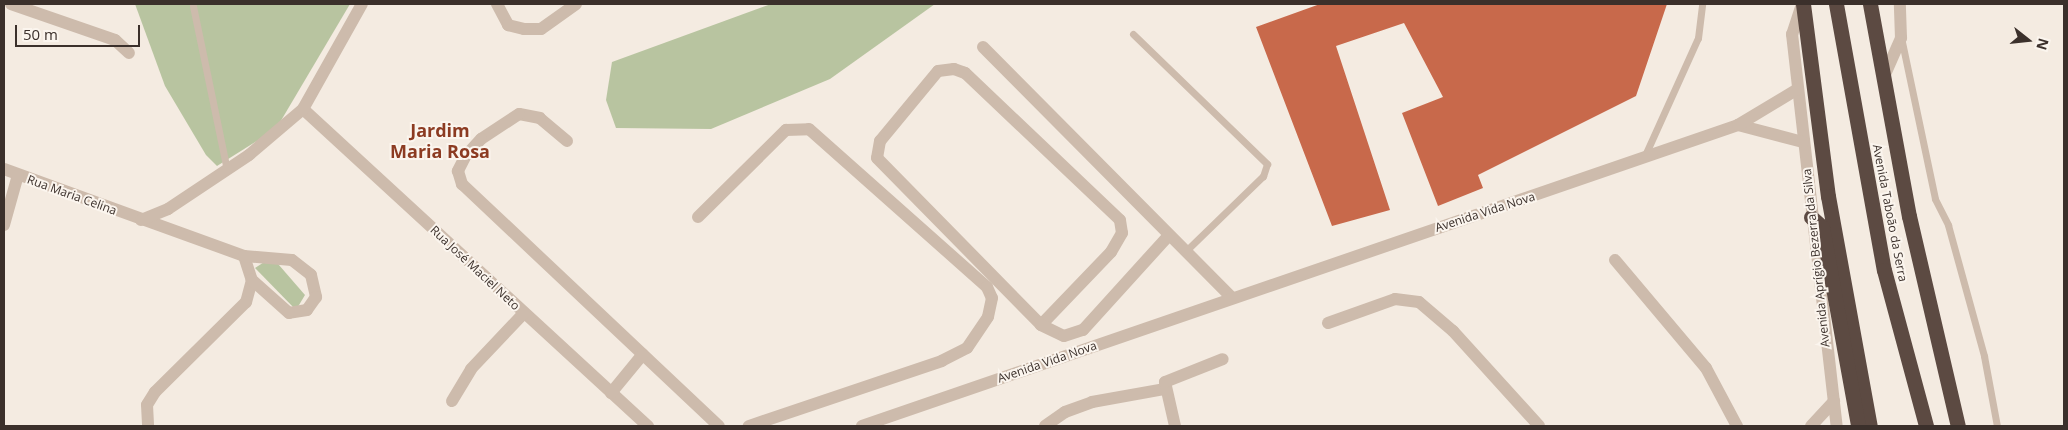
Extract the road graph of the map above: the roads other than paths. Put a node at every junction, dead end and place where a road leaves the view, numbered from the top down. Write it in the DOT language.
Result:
graph roads {
  1 [pos="11,4"];
  2 [pos="362,4"];
  3 [pos="497,4"];
  4 [pos="576,4"];
  5 [pos="1702,4"];
  6 [pos="1803,4"];
  7 [pos="1836,4"];
  8 [pos="1870,4"];
  9 [pos="1900,4"];
  10 [pos="193,6"];
  11 [pos="1133,34"];
  12 [pos="1901,38"];
  13 [pos="983,47"];
  14 [pos="129,53"];
  15 [pos="1883,79"];
  16 [pos="1798,89"];
  17 [pos="303,109"];
  18 [pos="1738,125"];
  19 [pos="567,141"];
  20 [pos="1803,142"];
  21 [pos="1646,153"];
  22 [pos="4,169"];
  23 [pos="227,170"];
  24 [pos="18,175"];
  25 [pos="698,217"];
  26 [pos="1811,217"];
  27 [pos="141,220"];
  28 [pos="4,225"];
  29 [pos="1169,235"];
  30 [pos="1186,251"];
  31 [pos="244,256"];
  32 [pos="1614,260"];
  33 [pos="252,280"];
  34 [pos="1232,298"];
  35 [pos="524,313"];
  36 [pos="1328,323"];
  37 [pos="1041,326"];
  38 [pos="643,354"];
  39 [pos="1223,359"];
  40 [pos="1164,389"];
  41 [pos="611,393"];
  42 [pos="452,401"];
  43 [pos="1834,401"];
  44 [pos="148,426"];
  45 [pos="648,426"];
  46 [pos="719,426"];
  47 [pos="749,426"];
  48 [pos="862,426"];
  49 [pos="1045,426"];
  50 [pos="1175,426"];
  51 [pos="1539,426"];
  52 [pos="1737,426"];
  53 [pos="1811,426"];
  54 [pos="1837,426"];
  55 [pos="1858,426"];
  56 [pos="1870,426"];
  57 [pos="1926,426"];
  58 [pos="1958,426"];
  59 [pos="1997,426"];
  1 -- 14 [label="street"];
  2 -- 17 [label="street"];
  3 -- 4 [label="street"];
  5 -- 21 [label="lane"];
  6 -- 16 [label="street, Avenida Aprígio Bezerra da Silva"];
  6 -- 56 [label="highway"];
  7 -- 57 [label="highway, Avenida Taboão da Serra"];
  8 -- 15 [label="highway, Avenida Taboão da Serra"];
  9 -- 12 [label="street"];
  10 -- 23 [label="lane"];
  11 -- 30 [label="lane"];
  12 -- 15 [label="street"];
  12 -- 59 [label="lane"];
  13 -- 29 [label="street"];
  15 -- 58 [label="highway, Avenida Taboão da Serra"];
  16 -- 18 [label="street, Avenida Vida Nova"];
  16 -- 20 [label="street, Avenida Aprígio Bezerra da Silva"];
  17 -- 23 [label="street"];
  17 -- 35 [label="street, Rua José Maciel Neto"];
  18 -- 20 [label="street"];
  18 -- 21 [label="street, Avenida Vida Nova"];
  19 -- 38 [label="street"];
  20 -- 26 [label="street, Avenida Aprígio Bezerra da Silva"];
  21 -- 34 [label="street, Avenida Vida Nova"];
  22 -- 24 [label="street, Rua Maria Celina"];
  23 -- 27 [label="street"];
  24 -- 27 [label="street, Rua Maria Celina"];
  24 -- 28 [label="street"];
  25 -- 47 [label="street"];
  26 -- 43 [label="street, Avenida Aprígio Bezerra da Silva"];
  26 -- 55 [label="highway"];
  27 -- 31 [label="street, Rua Maria Celina"];
  29 -- 30 [label="street"];
  29 -- 37 [label="street"];
  30 -- 34 [label="street"];
  31 -- 33 [label="street"];
  31 -- 33 [label="street, Rua Maria Celina"];
  32 -- 52 [label="street"];
  33 -- 44 [label="street"];
  34 -- 48 [label="street, Avenida Vida Nova"];
  35 -- 41 [label="street, Rua José Maciel Neto"];
  35 -- 42 [label="street"];
  36 -- 51 [label="street"];
  37 -- 37 [label="street"];
  38 -- 41 [label="street"];
  38 -- 46 [label="street"];
  39 -- 40 [label="street"];
  40 -- 49 [label="street"];
  40 -- 50 [label="street"];
  41 -- 45 [label="street, Rua José Maciel Neto"];
  43 -- 53 [label="street"];
  43 -- 54 [label="street, Avenida Aprígio Bezerra da Silva"];
}
